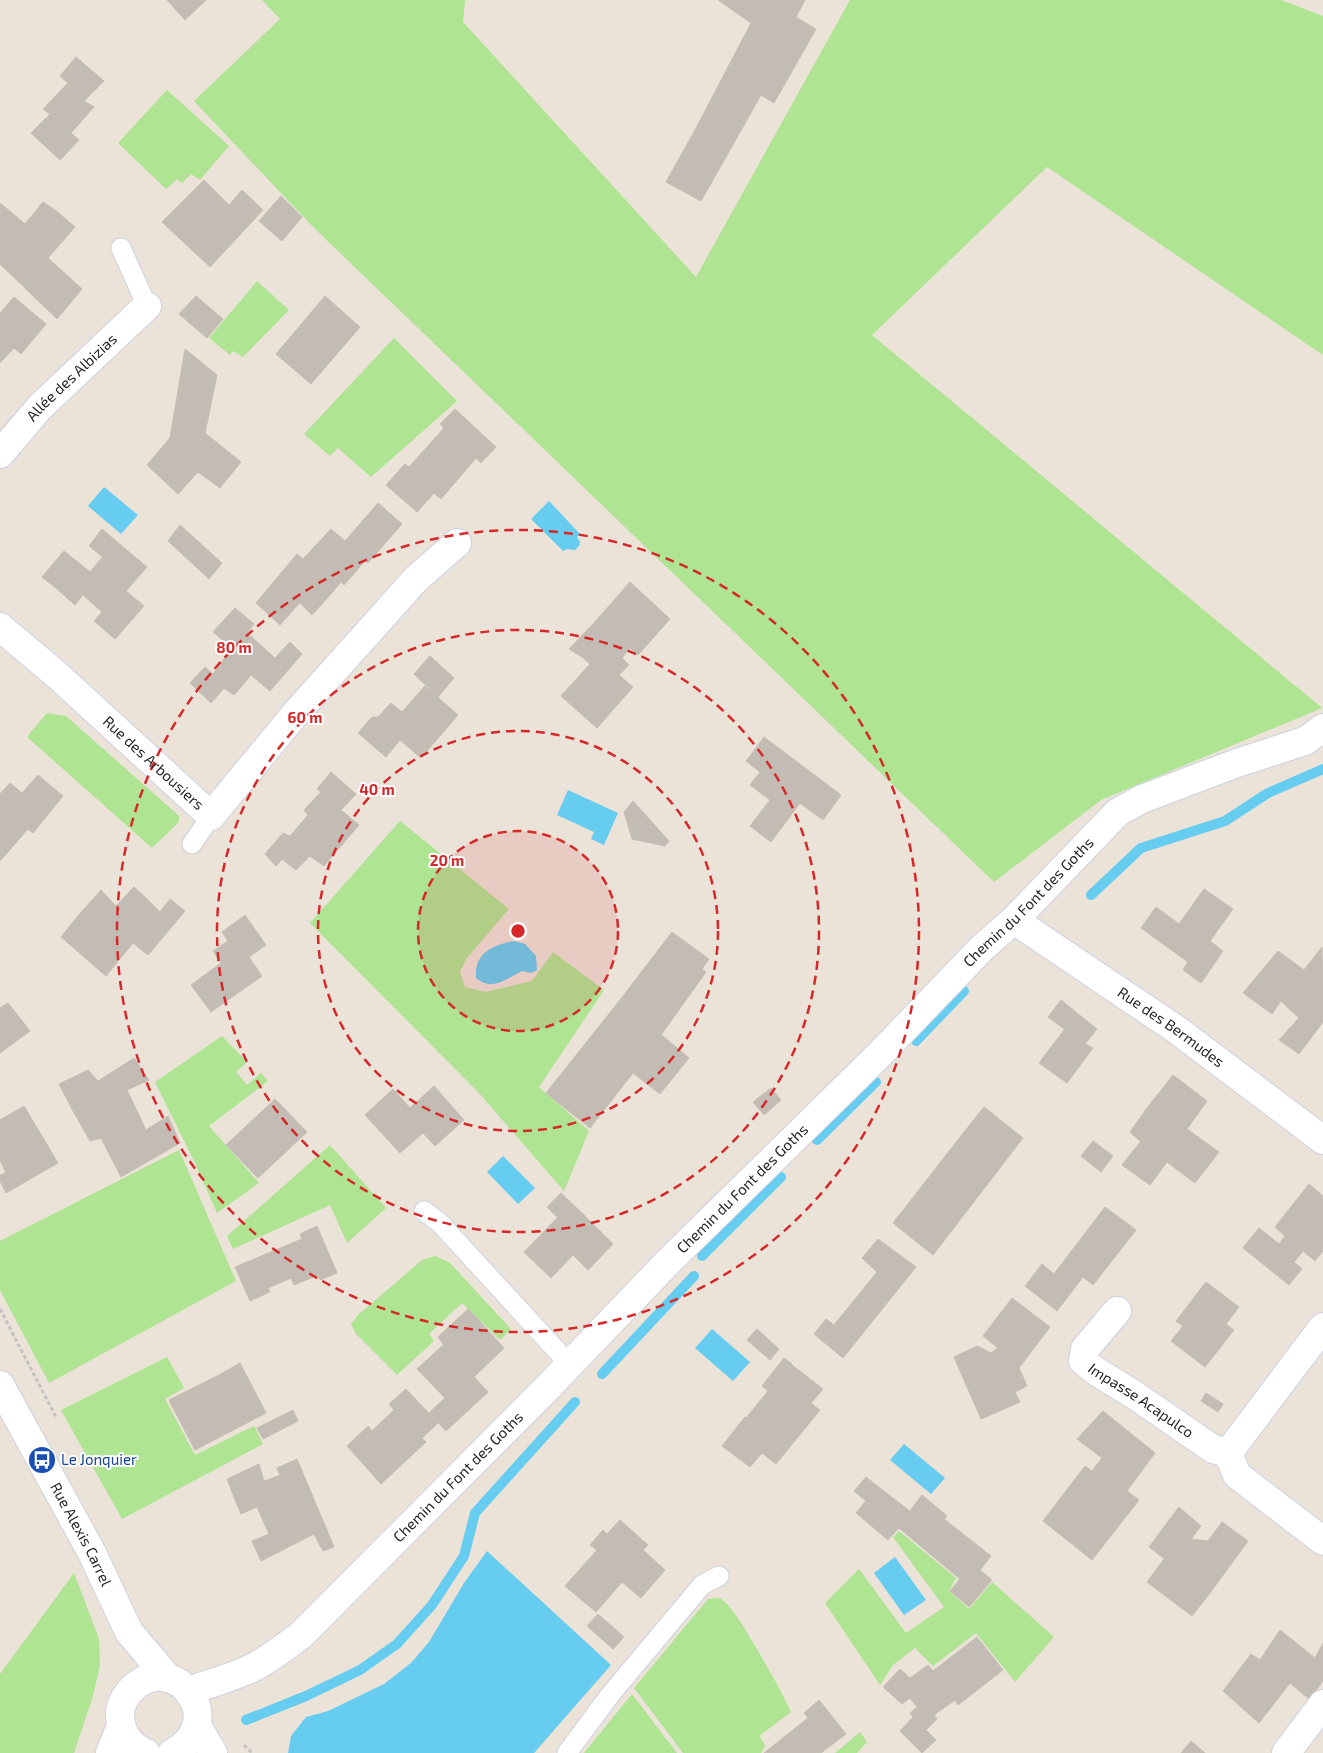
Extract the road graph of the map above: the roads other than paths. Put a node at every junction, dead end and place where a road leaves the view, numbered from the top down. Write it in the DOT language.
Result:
graph roads {
  1 [pos="121,248"];
  2 [pos="147,306"];
  3 [pos="0,454"];
  4 [pos="457,543"];
  5 [pos="0,627"];
  6 [pos="1323,728"];
  7 [pos="211,816"];
  8 [pos="192,844"];
  9 [pos="1014,920"];
  10 [pos="1323,1140"];
  11 [pos="424,1210"];
  12 [pos="1117,1311"];
  13 [pos="1323,1327"];
  14 [pos="570,1365"];
  15 [pos="0,1385"];
  16 [pos="1228,1453"];
  17 [pos="1323,1541"];
  18 [pos="719,1576"];
  19 [pos="129,1632"];
  20 [pos="178,1684"];
  21 [pos="128,1692"];
  22 [pos="1323,1704"];
  23 [pos="121,1726"];
  24 [pos="197,1726"];
  25 [pos="110,1753"];
  26 [pos="146,1753"];
  27 [pos="172,1753"];
  28 [pos="213,1753"];
  29 [pos="567,1753"];
  30 [pos="1286,1753"];
  1 -- 2 [label="lane"];
  2 -- 3 [label="street, Allée des Albizias"];
  4 -- 7 [label="street, Rue des Arbousiers"];
  5 -- 7 [label="street, Rue des Arbousiers"];
  6 -- 9 [label="street, Chemin du Font des Goths"];
  7 -- 8 [label="lane"];
  9 -- 10 [label="street, Rue des Bermudes"];
  9 -- 14 [label="street, Chemin du Font des Goths"];
  11 -- 14 [label="lane"];
  12 -- 16 [label="street, Impasse Acapulco"];
  13 -- 16 [label="street"];
  14 -- 20 [label="street, Chemin du Font des Goths"];
  15 -- 19 [label="street, Rue Alexis Carrel"];
  16 -- 17 [label="street"];
  18 -- 29 [label="lane"];
  19 -- 20 [label="street, Rue Alexis Carrel"];
  19 -- 21 [label="street, Rue Alexis Carrel"];
  20 -- 21 [label="street"];
  20 -- 24 [label="street, Rue Alexis Carrel"];
  21 -- 23 [label="street, Rue Alexis Carrel"];
  22 -- 30 [label="street"];
  23 -- 25 [label="street, Rue Alexis Carrel"];
  23 -- 26 [label="street"];
  24 -- 27 [label="street"];
  24 -- 28 [label="street, Rue Alexis Carrel"];
}
